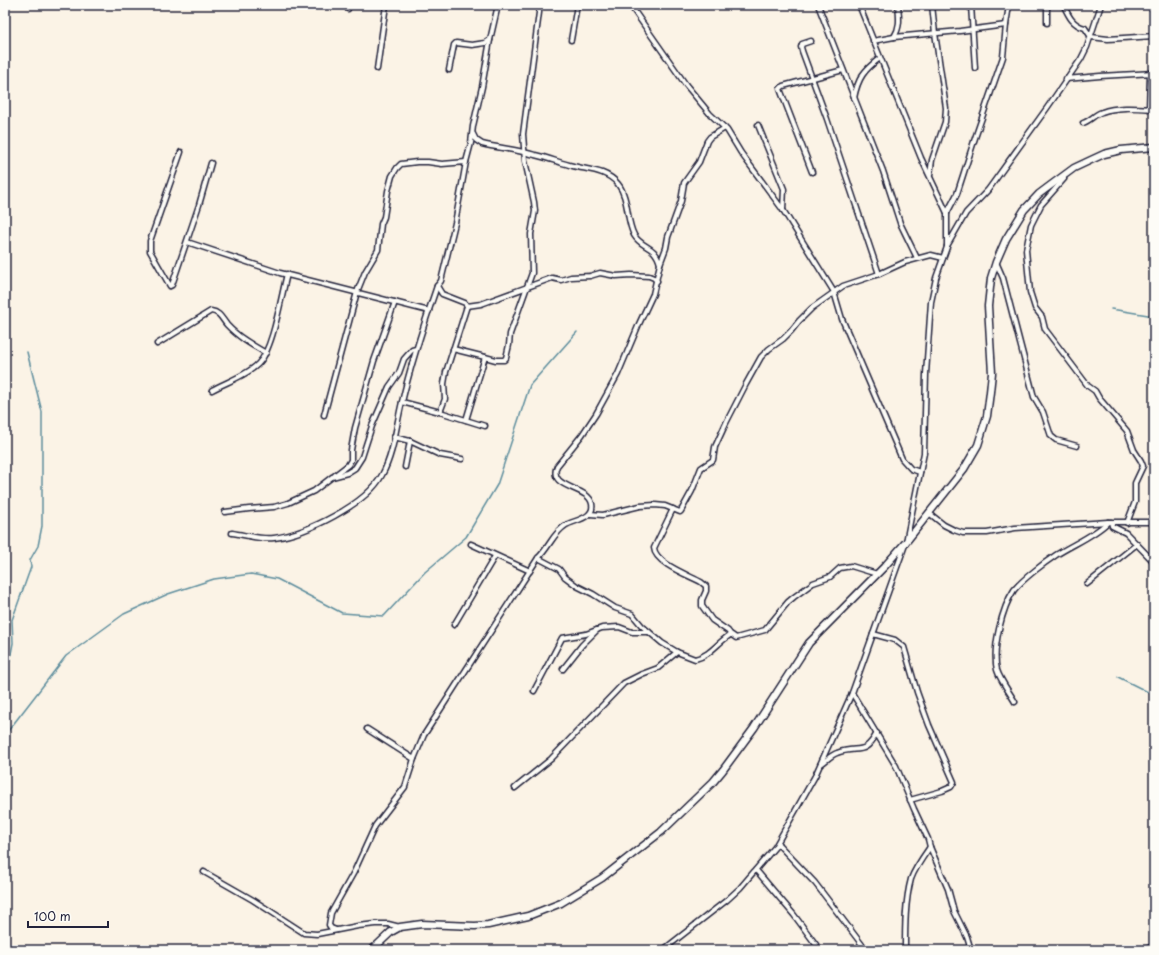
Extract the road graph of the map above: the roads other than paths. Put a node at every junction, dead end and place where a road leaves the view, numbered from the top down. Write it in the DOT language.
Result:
graph roads {
  1 [pos="386,5"];
  2 [pos="498,5"];
  3 [pos="540,5"];
  4 [pos="577,5"];
  5 [pos="630,5"];
  6 [pos="818,5"];
  7 [pos="859,5"];
  8 [pos="898,5"];
  9 [pos="932,5"];
  10 [pos="972,5"];
  11 [pos="1010,5"];
  12 [pos="1047,5"];
  13 [pos="1062,5"];
  14 [pos="1102,5"];
  15 [pos="1047,23"];
  16 [pos="1006,25"];
  17 [pos="974,30"];
  18 [pos="935,33"];
  19 [pos="1154,36"];
  20 [pos="894,37"];
  21 [pos="1091,38"];
  22 [pos="490,40"];
  23 [pos="571,40"];
  24 [pos="811,41"];
  25 [pos="873,41"];
  26 [pos="880,58"];
  27 [pos="975,68"];
  28 [pos="377,69"];
  29 [pos="450,70"];
  30 [pos="843,70"];
  31 [pos="1152,73"];
  32 [pos="813,78"];
  33 [pos="1066,79"];
  34 [pos="854,98"];
  35 [pos="1152,109"];
  36 [pos="1082,123"];
  37 [pos="758,125"];
  38 [pos="725,128"];
  39 [pos="472,133"];
  40 [pos="1154,147"];
  41 [pos="181,152"];
  42 [pos="523,152"];
  43 [pos="466,162"];
  44 [pos="211,163"];
  45 [pos="1074,168"];
  46 [pos="812,172"];
  47 [pos="930,176"];
  48 [pos="783,210"];
  49 [pos="947,213"];
  50 [pos="187,242"];
  51 [pos="947,247"];
  52 [pos="917,258"];
  53 [pos="943,258"];
  54 [pos="996,262"];
  55 [pos="660,264"];
  56 [pos="287,274"];
  57 [pos="879,274"];
  58 [pos="657,281"];
  59 [pos="437,286"];
  60 [pos="526,288"];
  61 [pos="357,292"];
  62 [pos="834,292"];
  63 [pos="395,302"];
  64 [pos="467,306"];
  65 [pos="429,311"];
  66 [pos="157,344"];
  67 [pos="416,349"];
  68 [pos="453,349"];
  69 [pos="266,353"];
  70 [pos="485,357"];
  71 [pos="212,390"];
  72 [pos="402,402"];
  73 [pos="440,412"];
  74 [pos="324,415"];
  75 [pos="466,420"];
  76 [pos="485,426"];
  77 [pos="394,437"];
  78 [pos="410,441"];
  79 [pos="1077,446"];
  80 [pos="462,459"];
  81 [pos="405,467"];
  82 [pos="920,472"];
  83 [pos="332,477"];
  84 [pos="673,509"];
  85 [pos="225,512"];
  86 [pos="929,513"];
  87 [pos="590,514"];
  88 [pos="1110,522"];
  89 [pos="1154,522"];
  90 [pos="1127,523"];
  91 [pos="232,533"];
  92 [pos="906,542"];
  93 [pos="471,544"];
  94 [pos="1137,544"];
  95 [pos="495,556"];
  96 [pos="538,558"];
  97 [pos="1154,562"];
  98 [pos="530,571"];
  99 [pos="877,574"];
  100 [pos="1087,584"];
  101 [pos="454,625"];
  102 [pos="597,629"];
  103 [pos="650,632"];
  104 [pos="873,634"];
  105 [pos="731,635"];
  106 [pos="677,652"];
  107 [pos="563,669"];
  108 [pos="534,691"];
  109 [pos="852,693"];
  110 [pos="1015,702"];
  111 [pos="367,729"];
  112 [pos="877,733"];
  113 [pos="414,759"];
  114 [pos="821,764"];
  115 [pos="515,788"];
  116 [pos="910,800"];
  117 [pos="778,844"];
  118 [pos="930,847"];
  119 [pos="756,870"];
  120 [pos="204,872"];
  121 [pos="400,927"];
  122 [pos="336,930"];
  123 [pos="1152,948"];
  124 [pos="372,950"];
  125 [pos="663,950"];
  126 [pos="820,950"];
  127 [pos="866,950"];
  128 [pos="905,950"];
  129 [pos="971,950"];
  130 [pos="1143,950"];
  1 -- 28 [label="street"];
  2 -- 22 [label="street"];
  3 -- 42 [label="street"];
  4 -- 23 [label="street"];
  5 -- 38 [label="street"];
  6 -- 30 [label="street"];
  7 -- 25 [label="street"];
  8 -- 20 [label="street"];
  9 -- 18 [label="street"];
  10 -- 17 [label="street"];
  11 -- 16 [label="street"];
  12 -- 15 [label="street"];
  13 -- 21 [label="street"];
  14 -- 21 [label="street"];
  16 -- 17 [label="street"];
  16 -- 49 [label="street"];
  17 -- 18 [label="street"];
  17 -- 27 [label="street"];
  18 -- 20 [label="street"];
  18 -- 47 [label="street"];
  19 -- 21 [label="street"];
  20 -- 25 [label="street"];
  21 -- 33 [label="street"];
  22 -- 29 [label="street"];
  22 -- 39 [label="street"];
  24 -- 32 [label="street"];
  25 -- 26 [label="street"];
  26 -- 34 [label="street"];
  26 -- 47 [label="street"];
  30 -- 32 [label="street"];
  30 -- 34 [label="street"];
  31 -- 33 [label="street"];
  31 -- 35 [label="street"];
  32 -- 46 [label="street"];
  32 -- 57 [label="street"];
  33 -- 51 [label="street"];
  34 -- 52 [label="street"];
  35 -- 36 [label="street"];
  37 -- 48 [label="street"];
  38 -- 48 [label="street"];
  38 -- 55 [label="street"];
  39 -- 42 [label="street"];
  39 -- 43 [label="street"];
  40 -- 45 [label="street"];
  41 -- 50 [label="street"];
  42 -- 55 [label="street"];
  42 -- 60 [label="street"];
  43 -- 59 [label="street"];
  43 -- 61 [label="street"];
  44 -- 50 [label="street"];
  45 -- 54 [label="street"];
  45 -- 90 [label="street"];
  47 -- 49 [label="street"];
  48 -- 62 [label="street"];
  49 -- 51 [label="street"];
  50 -- 56 [label="street"];
  51 -- 53 [label="street"];
  52 -- 53 [label="street"];
  52 -- 57 [label="street"];
  53 -- 82 [label="street"];
  54 -- 79 [label="street"];
  54 -- 86 [label="street"];
  55 -- 58 [label="street"];
  56 -- 61 [label="street"];
  56 -- 69 [label="street"];
  57 -- 62 [label="street"];
  58 -- 60 [label="street"];
  58 -- 87 [label="street"];
  59 -- 64 [label="street"];
  59 -- 65 [label="street"];
  60 -- 64 [label="street"];
  60 -- 70 [label="street"];
  61 -- 63 [label="street"];
  61 -- 74 [label="street"];
  62 -- 82 [label="street"];
  62 -- 84 [label="street"];
  63 -- 65 [label="street"];
  63 -- 83 [label="street"];
  64 -- 68 [label="street"];
  65 -- 67 [label="street"];
  66 -- 69 [label="street"];
  67 -- 72 [label="street"];
  67 -- 83 [label="street"];
  68 -- 70 [label="street"];
  68 -- 73 [label="street"];
  69 -- 71 [label="street"];
  70 -- 75 [label="street"];
  72 -- 73 [label="street"];
  72 -- 77 [label="street"];
  73 -- 75 [label="street"];
  75 -- 76 [label="street"];
  77 -- 78 [label="street"];
  77 -- 91 [label="street"];
  78 -- 80 [label="street"];
  78 -- 81 [label="street"];
  82 -- 92 [label="street"];
  83 -- 85 [label="street"];
  84 -- 87 [label="street"];
  84 -- 105 [label="street"];
  86 -- 88 [label="street"];
  86 -- 92 [label="street"];
  87 -- 96 [label="street"];
  88 -- 90 [label="street"];
  88 -- 94 [label="street"];
  88 -- 110 [label="street"];
  89 -- 90 [label="street"];
  92 -- 99 [label="street"];
  92 -- 104 [label="street"];
  93 -- 95 [label="street"];
  94 -- 97 [label="street"];
  94 -- 100 [label="street"];
  95 -- 98 [label="street"];
  95 -- 101 [label="street"];
  96 -- 98 [label="street"];
  96 -- 103 [label="street"];
  98 -- 113 [label="street"];
  99 -- 105 [label="street"];
  99 -- 121 [label="street"];
  102 -- 103 [label="street"];
  102 -- 107 [label="street"];
  102 -- 108 [label="street"];
  103 -- 106 [label="street"];
  104 -- 109 [label="street"];
  104 -- 116 [label="street"];
  105 -- 106 [label="street"];
  106 -- 115 [label="street"];
  109 -- 112 [label="street"];
  109 -- 114 [label="street"];
  111 -- 113 [label="street"];
  112 -- 114 [label="street"];
  112 -- 116 [label="street"];
  113 -- 122 [label="street"];
  114 -- 117 [label="street"];
  116 -- 118 [label="street"];
  117 -- 119 [label="street"];
  117 -- 127 [label="street"];
  118 -- 128 [label="street"];
  118 -- 129 [label="street"];
  119 -- 125 [label="street"];
  119 -- 126 [label="street"];
  120 -- 122 [label="street"];
  121 -- 122 [label="street"];
  121 -- 124 [label="street"];
  123 -- 130 [label="street"];
}
